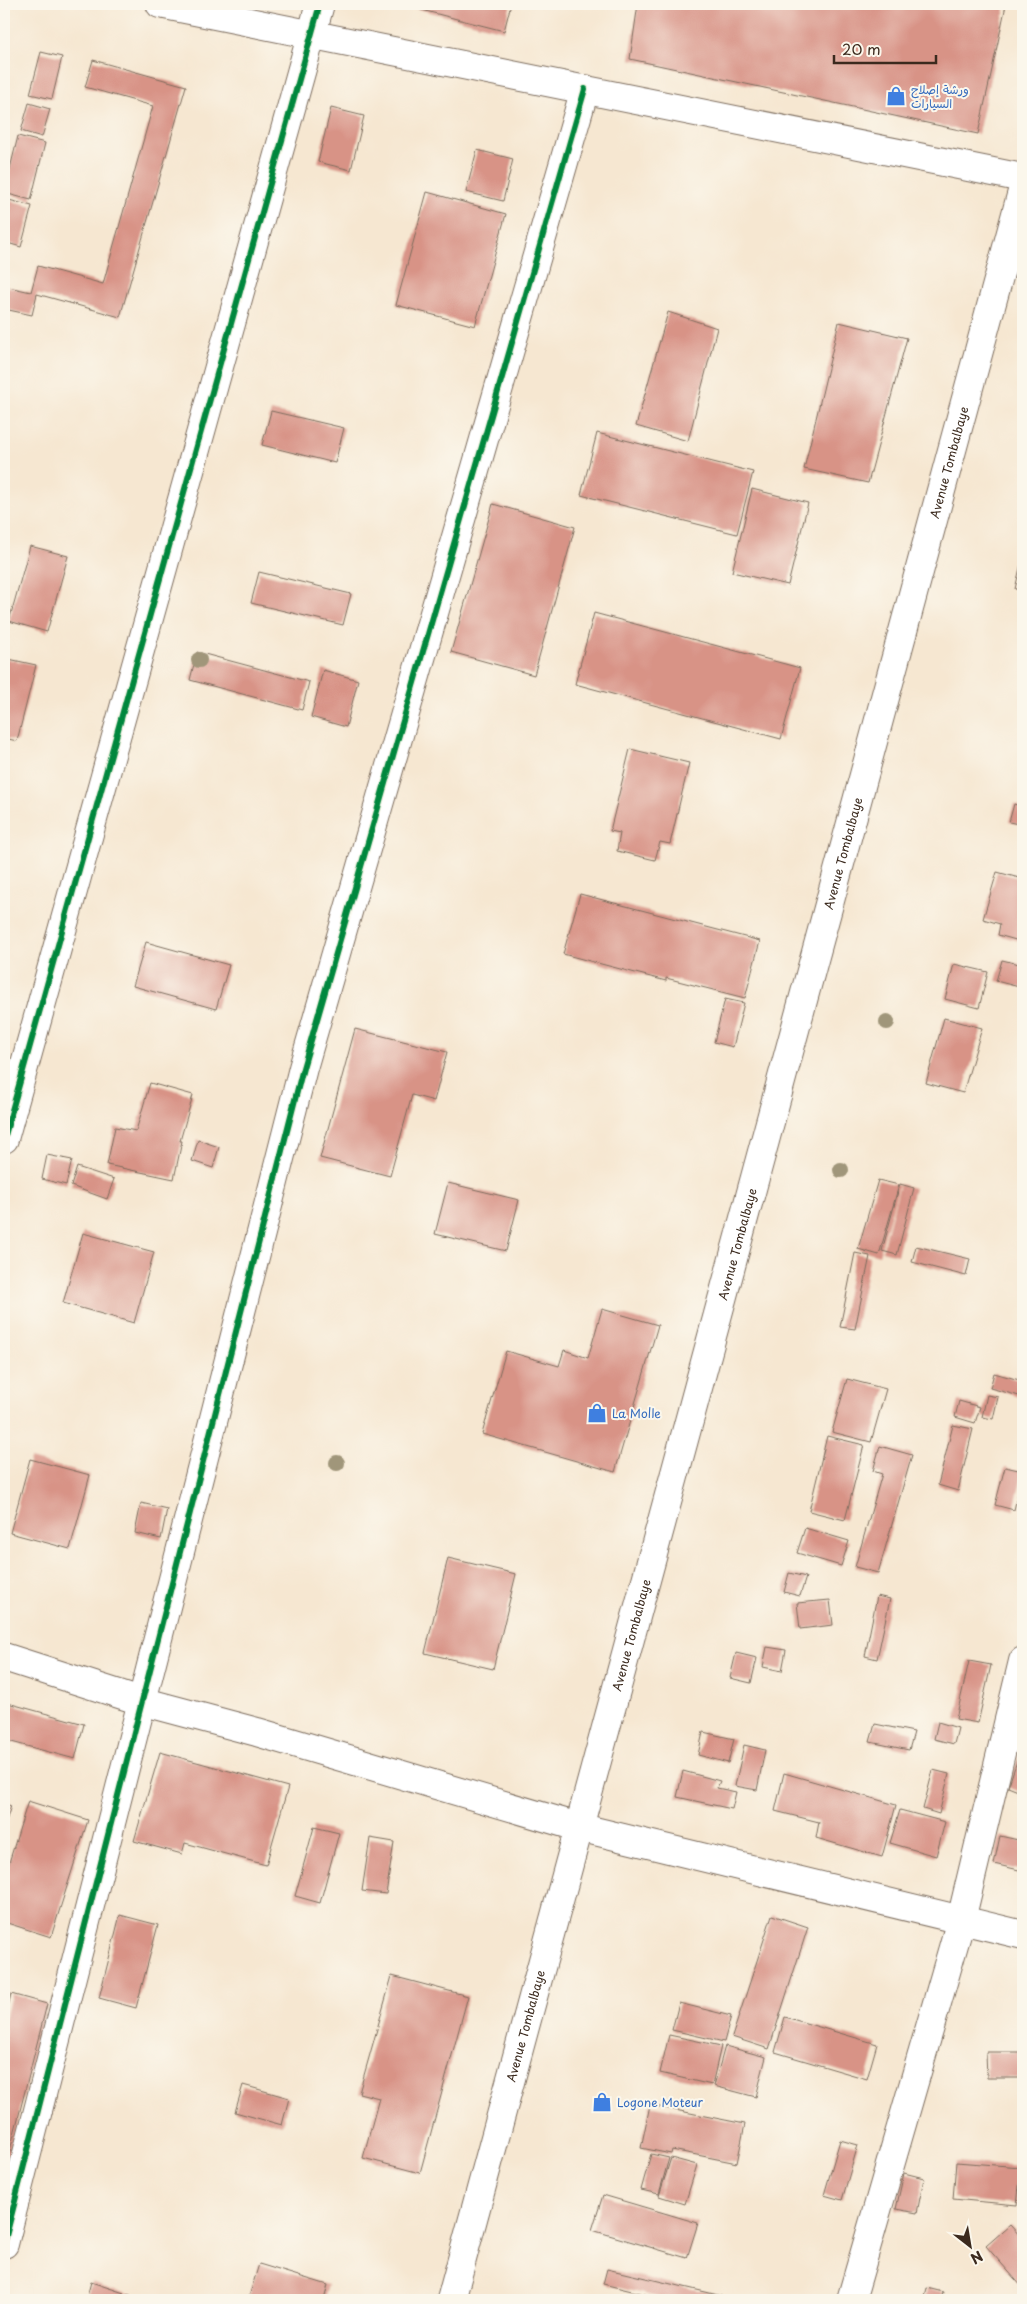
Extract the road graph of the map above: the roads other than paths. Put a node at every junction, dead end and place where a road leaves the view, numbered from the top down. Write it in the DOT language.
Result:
graph roads {
  1 [pos="160,4"];
  2 [pos="320,4"];
  3 [pos="312,33"];
  4 [pos="585,89"];
  5 [pos="1023,178"];
  6 [pos="1023,188"];
  7 [pos="4,1139"];
  8 [pos="4,1657"];
  9 [pos="1023,1661"];
  10 [pos="141,1701"];
  11 [pos="578,1827"];
  12 [pos="961,1920"];
  13 [pos="1023,1935"];
  14 [pos="4,2244"];
  15 [pos="451,2300"];
  16 [pos="851,2300"];
  1 -- 3 [label="street"];
  2 -- 3 [label="street"];
  3 -- 4 [label="street"];
  3 -- 7 [label="street"];
  4 -- 5 [label="street"];
  4 -- 10 [label="street"];
  6 -- 11 [label="street, Avenue Tombalbaye"];
  8 -- 10 [label="street"];
  9 -- 12 [label="street"];
  10 -- 11 [label="street"];
  10 -- 14 [label="street"];
  11 -- 12 [label="street"];
  11 -- 15 [label="street, Avenue Tombalbaye"];
  12 -- 13 [label="street"];
  12 -- 16 [label="street"];
}
